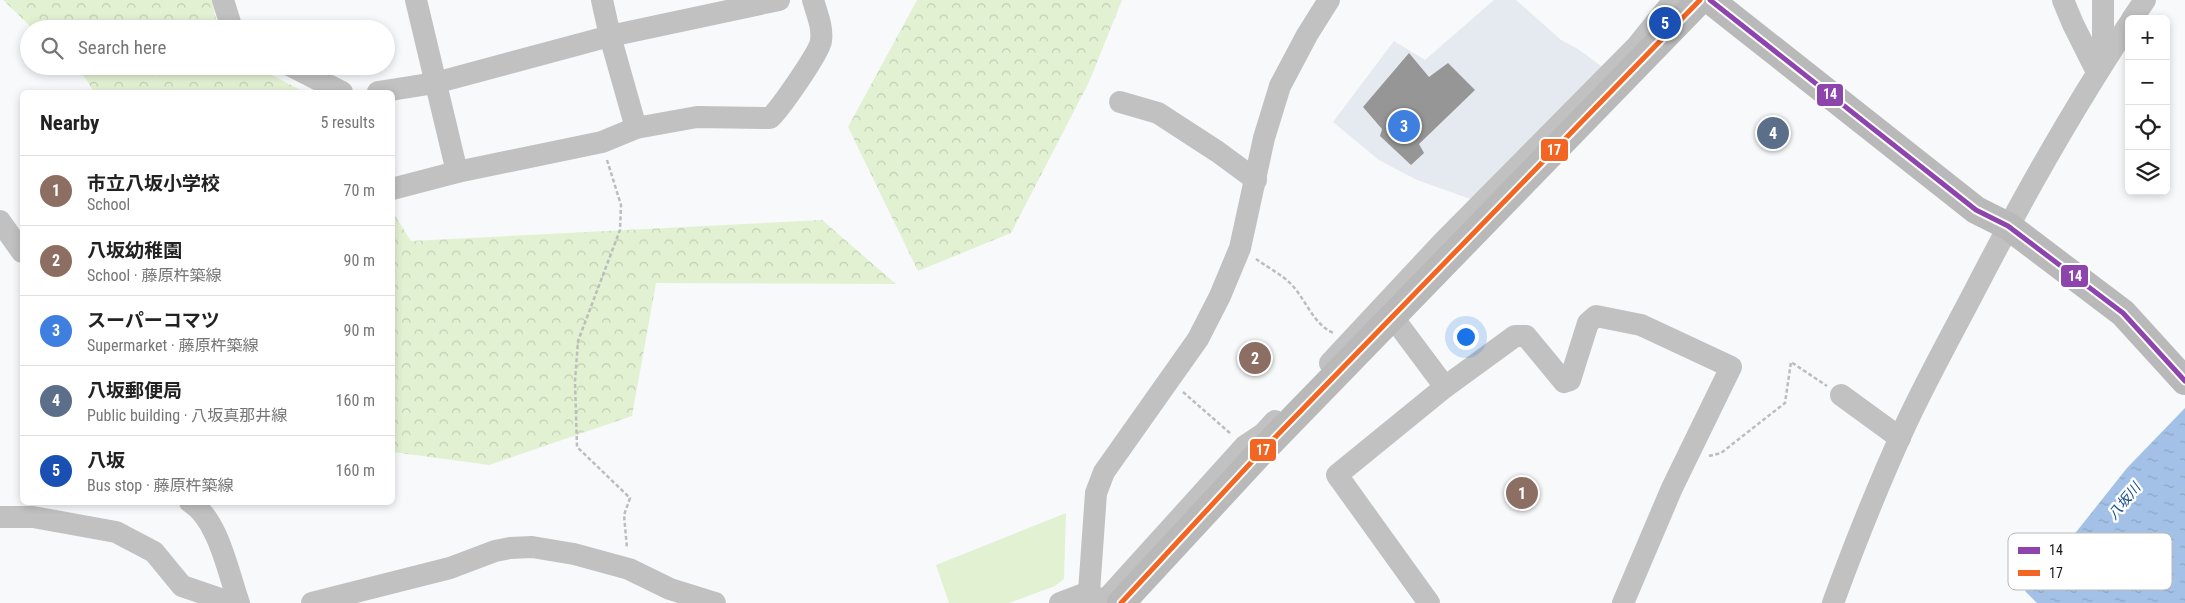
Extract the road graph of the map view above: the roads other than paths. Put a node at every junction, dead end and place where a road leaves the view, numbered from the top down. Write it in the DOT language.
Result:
graph roads {
  1 [pos="223,0"];
  2 [pos="416,0"];
  3 [pos="602,0"];
  4 [pos="779,0"];
  5 [pos="813,0"];
  6 [pos="1329,0"];
  7 [pos="1674,0"];
  8 [pos="1700,0"];
  9 [pos="1710,0"];
  10 [pos="2062,0"];
  11 [pos="2103,0"];
  12 [pos="2145,0"];
  13 [pos="2135,15"];
  14 [pos="229,20"];
  15 [pos="2125,30"];
  16 [pos="610,36"];
  17 [pos="2100,67"];
  18 [pos="309,75"];
  19 [pos="435,83"];
  20 [pos="338,90"];
  21 [pos="391,90"];
  22 [pos="1120,102"];
  23 [pos="636,128"];
  24 [pos="457,172"];
  25 [pos="1256,180"];
  26 [pos="395,189"];
  27 [pos="0,221"];
  28 [pos="2008,226"];
  29 [pos="20,249"];
  30 [pos="1392,316"];
  31 [pos="2181,376"];
  32 [pos="1445,387"];
  33 [pos="1841,395"];
  34 [pos="1900,438"];
  35 [pos="194,505"];
  36 [pos="0,517"];
  37 [pos="1098,599"];
  38 [pos="232,603"];
  39 [pos="239,603"];
  40 [pos="312,603"];
  41 [pos="716,603"];
  42 [pos="1060,603"];
  43 [pos="1120,603"];
  44 [pos="1429,603"];
  45 [pos="1624,603"];
  46 [pos="1833,603"];
  1 -- 14 [label="street"];
  2 -- 19 [label="street"];
  3 -- 16 [label="street"];
  4 -- 16 [label="street"];
  5 -- 23 [label="street"];
  6 -- 25 [label="street"];
  7 -- 37 [label="street"];
  8 -- 30 [label="main road"];
  9 -- 28 [label="main road"];
  10 -- 17 [label="street"];
  11 -- 17 [label="street"];
  12 -- 13 [label="street"];
  15 -- 17 [label="street"];
  16 -- 19 [label="street"];
  16 -- 23 [label="street"];
  17 -- 28 [label="street"];
  18 -- 20 [label="street"];
  19 -- 21 [label="street"];
  19 -- 24 [label="street"];
  22 -- 25 [label="street"];
  23 -- 24 [label="street"];
  24 -- 26 [label="street"];
  25 -- 37 [label="street"];
  27 -- 29 [label="street"];
  28 -- 31 [label="main road"];
  28 -- 34 [label="street"];
  30 -- 32 [label="street"];
  30 -- 43 [label="main road"];
  32 -- 44 [label="street"];
  32 -- 45 [label="street"];
  33 -- 34 [label="street"];
  34 -- 46 [label="street"];
  35 -- 39 [label="street"];
  36 -- 38 [label="street"];
  37 -- 42 [label="street"];
  40 -- 41 [label="street"];
}
